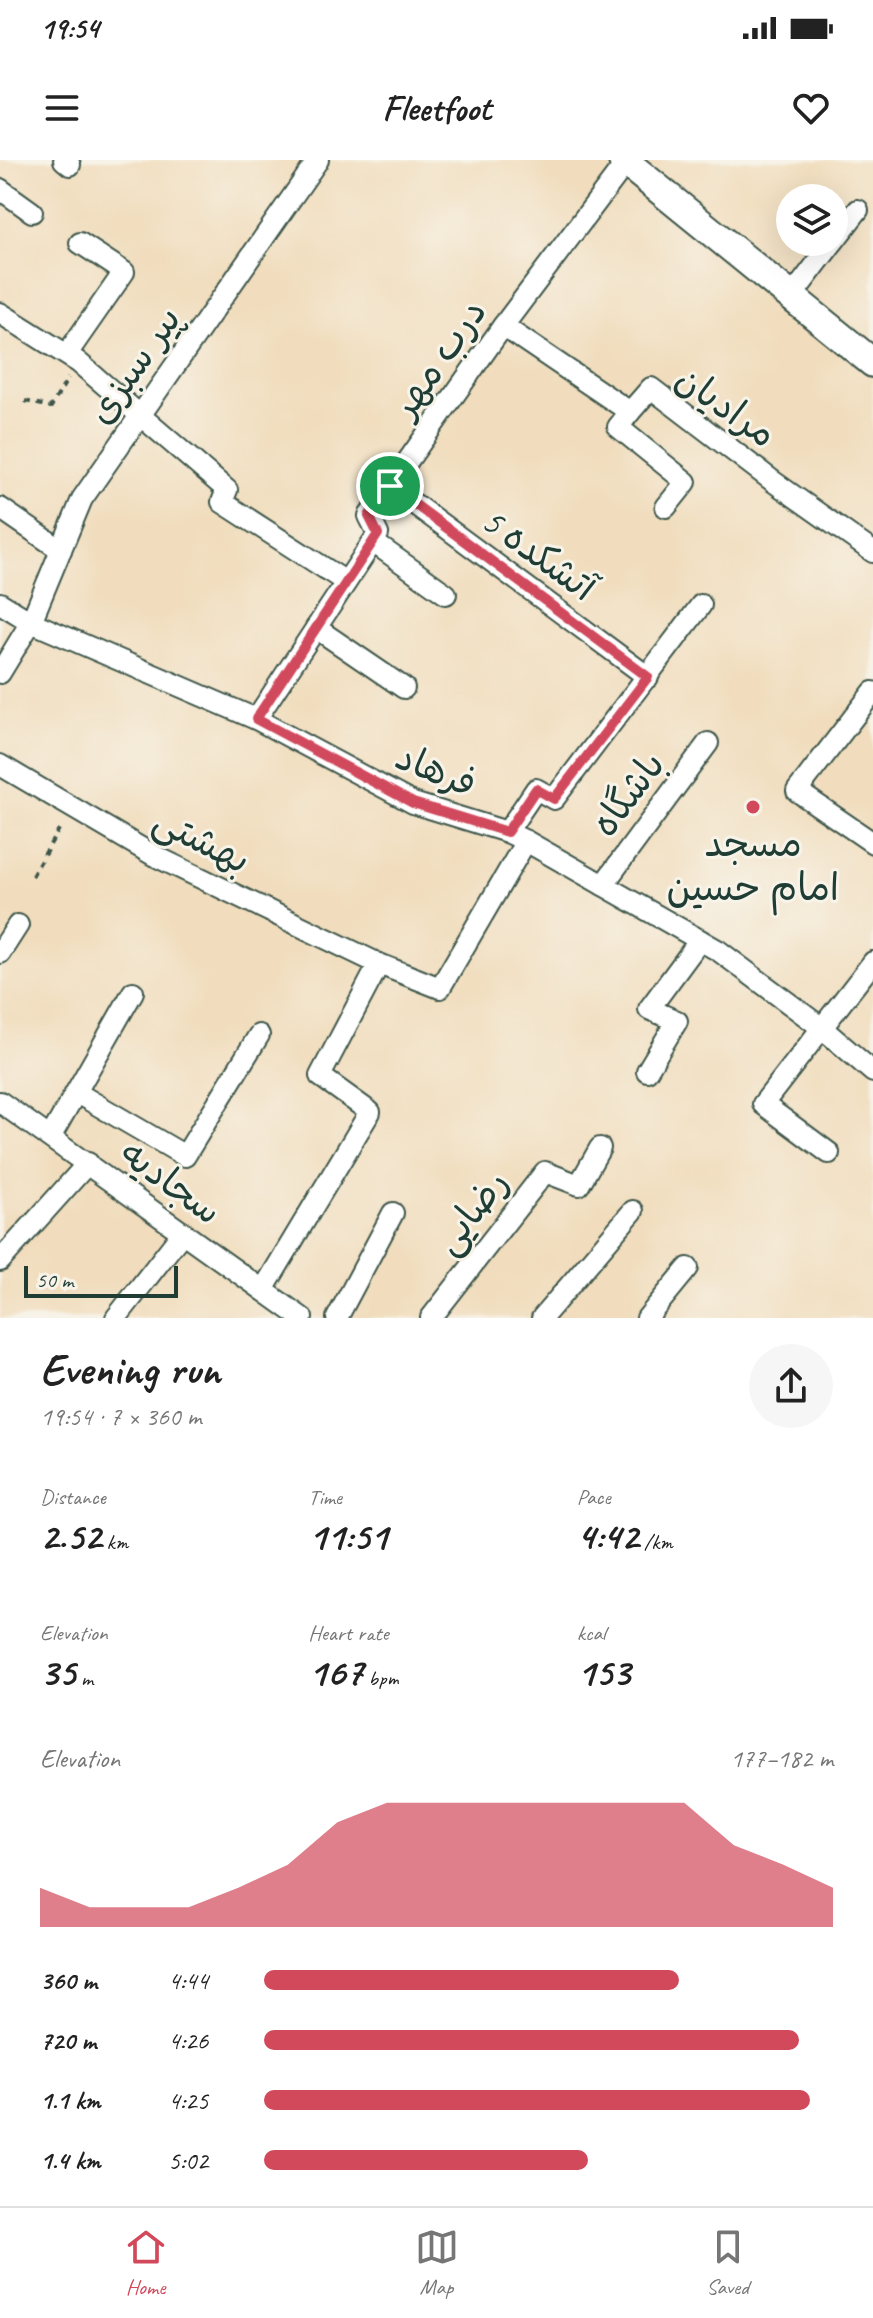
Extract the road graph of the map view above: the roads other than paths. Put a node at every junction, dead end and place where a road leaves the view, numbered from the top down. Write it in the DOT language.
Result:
graph roads {
  1 [pos="318,160"];
  2 [pos="626,161"];
  3 [pos="0,189"];
  4 [pos="858,210"];
  5 [pos="32,212"];
  6 [pos="848,223"];
  7 [pos="80,243"];
  8 [pos="823,256"];
  9 [pos="792,296"];
  10 [pos="0,313"];
  11 [pos="503,326"];
  12 [pos="72,358"];
  13 [pos="872,360"];
  14 [pos="630,412"];
  15 [pos="140,416"];
  16 [pos="390,486"];
  17 [pos="666,507"];
  18 [pos="0,508"];
  19 [pos="373,542"];
  20 [pos="61,550"];
  21 [pos="873,552"];
  22 [pos="346,582"];
  23 [pos="446,594"];
  24 [pos="0,603"];
  25 [pos="701,605"];
  26 [pos="31,622"];
  27 [pos="316,628"];
  28 [pos="0,673"];
  29 [pos="648,677"];
  30 [pos="404,688"];
  31 [pos="873,692"];
  32 [pos="256,719"];
  33 [pos="708,743"];
  34 [pos="0,765"];
  35 [pos="507,832"];
  36 [pos="526,841"];
  37 [pos="873,843"];
  38 [pos="603,885"];
  39 [pos="18,925"];
  40 [pos="700,940"];
  41 [pos="0,953"];
  42 [pos="873,962"];
  43 [pos="379,964"];
  44 [pos="133,992"];
  45 [pos="822,1028"];
  46 [pos="259,1035"];
  47 [pos="647,1071"];
  48 [pos="873,1072"];
  49 [pos="77,1093"];
  50 [pos="0,1102"];
  51 [pos="51,1136"];
  52 [pos="600,1148"];
  53 [pos="829,1153"];
  54 [pos="88,1163"];
  55 [pos="633,1211"];
  56 [pos="393,1213"];
  57 [pos="183,1232"];
  58 [pos="0,1261"];
  59 [pos="688,1268"];
  60 [pos="263,1290"];
  61 [pos="291,1315"];
  62 [pos="116,1318"];
  63 [pos="337,1318"];
  64 [pos="431,1318"];
  65 [pos="542,1318"];
  66 [pos="647,1318"];
  1 -- 15 [label="street, پیر سبزی"];
  2 -- 9 [label="street"];
  2 -- 11 [label="street, درب مهر"];
  3 -- 5 [label="street"];
  4 -- 6 [label="street"];
  7 -- 12 [label="street"];
  8 -- 9 [label="street"];
  9 -- 13 [label="street"];
  10 -- 12 [label="street"];
  11 -- 14 [label="street, مرادیان"];
  11 -- 16 [label="street, درب مهر"];
  12 -- 15 [label="street"];
  14 -- 17 [label="street"];
  14 -- 21 [label="street, مرادیان"];
  15 -- 20 [label="street, پیر سبزی"];
  15 -- 22 [label="street"];
  16 -- 19 [label="street, درب مهر"];
  16 -- 29 [label="street, آتشکده 5"];
  18 -- 20 [label="street"];
  19 -- 22 [label="street"];
  19 -- 23 [label="street"];
  20 -- 26 [label="street, پیر سبزی"];
  22 -- 27 [label="street"];
  24 -- 26 [label="street, فرهاد"];
  25 -- 29 [label="street"];
  26 -- 28 [label="street, پیر سبزی"];
  26 -- 32 [label="street, فرهاد"];
  27 -- 30 [label="street"];
  27 -- 32 [label="street"];
  29 -- 35 [label="street"];
  31 -- 37 [label="street"];
  32 -- 35 [label="street, فرهاد"];
  33 -- 38 [label="street, باشگاه"];
  34 -- 43 [label="street, بهشتی"];
  35 -- 36 [label="street, فرهاد"];
  36 -- 38 [label="street, فرهاد"];
  36 -- 43 [label="street, بهشتی"];
  38 -- 40 [label="street, فرهاد"];
  39 -- 41 [label="street"];
  40 -- 45 [label="street, فرهاد"];
  40 -- 47 [label="street"];
  42 -- 45 [label="street"];
  43 -- 60 [label="street"];
  44 -- 49 [label="street"];
  45 -- 48 [label="street, فرهاد"];
  45 -- 53 [label="street"];
  46 -- 49 [label="street"];
  49 -- 51 [label="street"];
  50 -- 51 [label="street, سجادیه"];
  51 -- 54 [label="street, سجادیه"];
  52 -- 64 [label="street, رضایی"];
  54 -- 57 [label="street, سجادیه"];
  54 -- 58 [label="street"];
  55 -- 65 [label="street"];
  56 -- 63 [label="street"];
  57 -- 60 [label="street, سجادیه"];
  57 -- 62 [label="street"];
  59 -- 66 [label="street"];
  60 -- 61 [label="street, سجادیه"];
}
